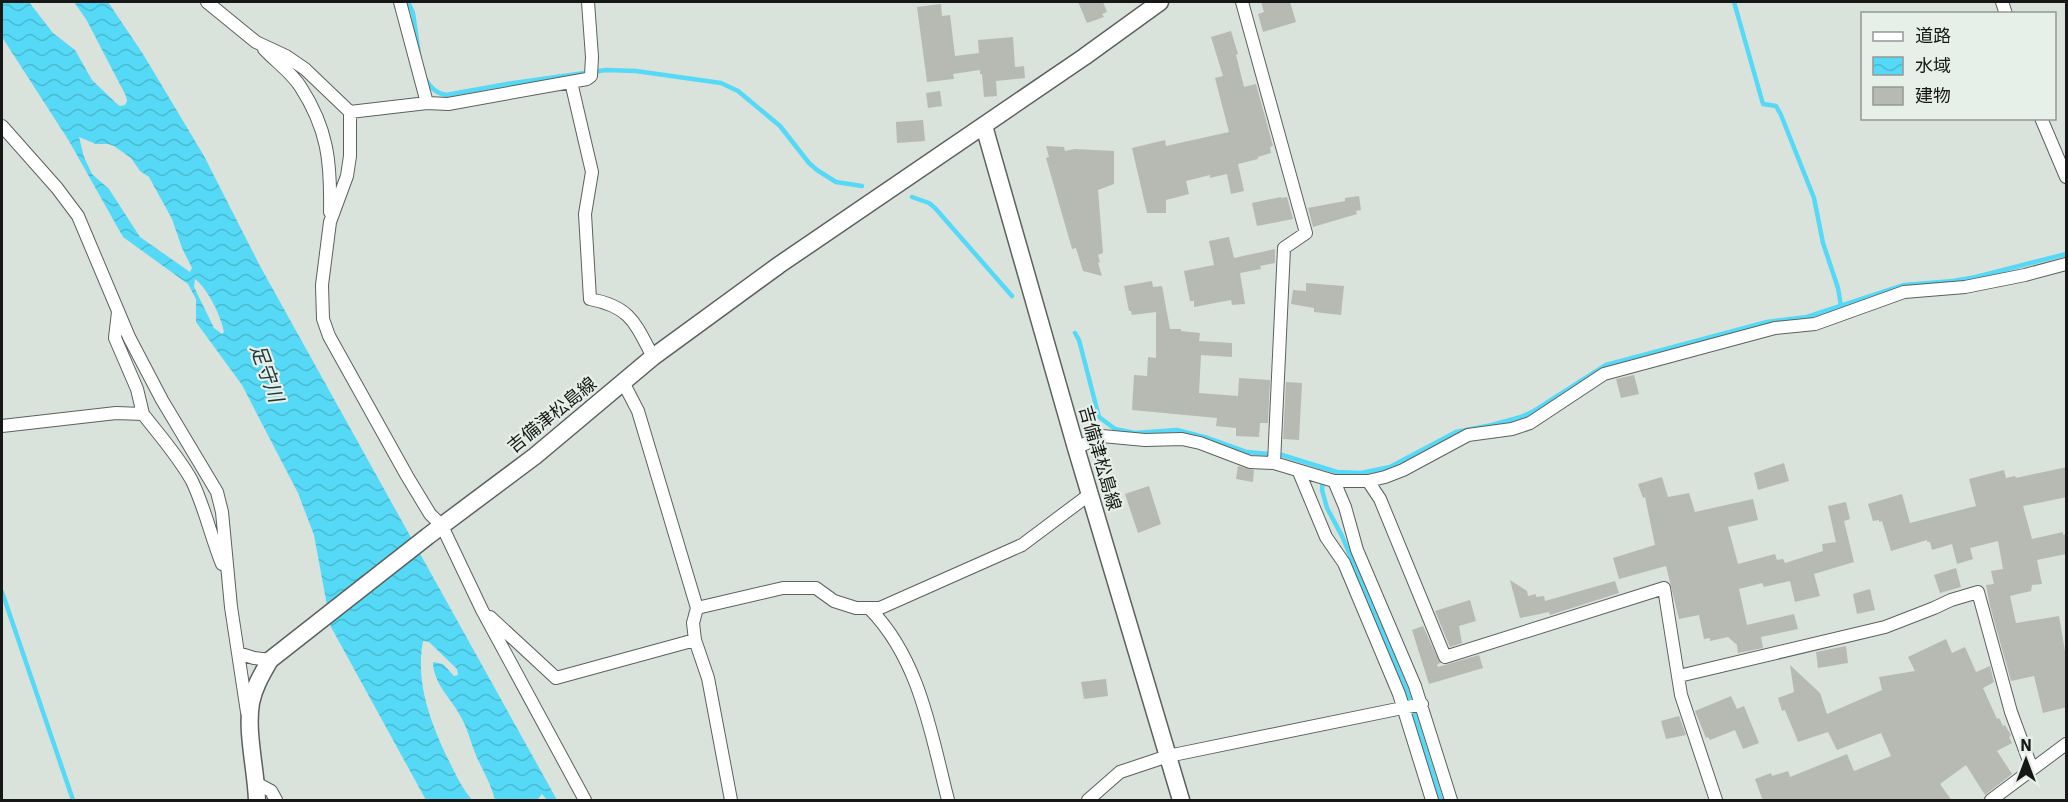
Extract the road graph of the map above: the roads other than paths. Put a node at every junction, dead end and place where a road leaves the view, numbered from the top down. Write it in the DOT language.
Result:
graph roads {
  1 [pos="207,2"];
  2 [pos="400,2"];
  3 [pos="588,2"];
  4 [pos="1160,2"];
  5 [pos="1242,2"];
  6 [pos="256,42"];
  7 [pos="571,82"];
  8 [pos="427,103"];
  9 [pos="350,112"];
  10 [pos="2042,120"];
  11 [pos="2,126"];
  12 [pos="984,126"];
  13 [pos="2067,177"];
  14 [pos="330,222"];
  15 [pos="2067,264"];
  16 [pos="118,312"];
  17 [pos="653,357"];
  18 [pos="623,382"];
  19 [pos="143,414"];
  20 [pos="2,426"];
  21 [pos="1076,448"];
  22 [pos="1274,457"];
  23 [pos="1299,472"];
  24 [pos="1332,480"];
  25 [pos="1368,481"];
  26 [pos="1090,494"];
  27 [pos="435,531"];
  28 [pos="227,576"];
  29 [pos="698,608"];
  30 [pos="870,609"];
  31 [pos="482,610"];
  32 [pos="695,640"];
  33 [pos="238,653"];
  34 [pos="270,660"];
  35 [pos="1679,676"];
  36 [pos="1422,704"];
  37 [pos="1403,708"];
  38 [pos="250,728"];
  39 [pos="2067,744"];
  40 [pos="1168,756"];
  41 [pos="2032,769"];
  42 [pos="256,783"];
  43 [pos="256,801"];
  44 [pos="276,801"];
  45 [pos="585,801"];
  46 [pos="731,801"];
  47 [pos="948,801"];
  48 [pos="1088,801"];
  49 [pos="1181,801"];
  50 [pos="1432,801"];
  51 [pos="1451,801"];
  52 [pos="1716,801"];
  53 [pos="1991,801"];
  1 -- 6 [label="street"];
  2 -- 8 [label="street"];
  3 -- 7 [label="street"];
  4 -- 12 [label="main road, 吉備津松島線"];
  5 -- 22 [label="street"];
  6 -- 9 [label="street"];
  6 -- 14 [label="street"];
  7 -- 8 [label="street"];
  7 -- 17 [label="street"];
  8 -- 9 [label="street"];
  9 -- 14 [label="street"];
  10 -- 13 [label="street"];
  11 -- 16 [label="street"];
  12 -- 17 [label="main road, 吉備津松島線"];
  12 -- 21 [label="main road, 吉備津松島線"];
  14 -- 27 [label="street"];
  15 -- 25 [label="street"];
  16 -- 19 [label="street"];
  16 -- 28 [label="street"];
  17 -- 18 [label="main road, 吉備津松島線"];
  18 -- 27 [label="main road, 吉備津松島線"];
  18 -- 29 [label="street"];
  19 -- 20 [label="street"];
  19 -- 28 [label="street"];
  21 -- 22 [label="street"];
  21 -- 26 [label="main road, 吉備津松島線"];
  22 -- 23 [label="street"];
  23 -- 24 [label="street"];
  23 -- 37 [label="street"];
  24 -- 25 [label="street"];
  24 -- 36 [label="street"];
  25 -- 35 [label="street"];
  26 -- 30 [label="street"];
  26 -- 40 [label="main road, 吉備津松島線"];
  27 -- 31 [label="street"];
  27 -- 34 [label="main road, 吉備津松島線"];
  28 -- 33 [label="street"];
  29 -- 30 [label="street"];
  29 -- 32 [label="street"];
  30 -- 47 [label="street"];
  31 -- 32 [label="street"];
  31 -- 45 [label="street"];
  32 -- 46 [label="street"];
  33 -- 34 [label="street"];
  33 -- 38 [label="street"];
  34 -- 38 [label="main road, 吉備津松島線"];
  35 -- 41 [label="street"];
  35 -- 52 [label="street"];
  36 -- 37 [label="street"];
  36 -- 51 [label="street"];
  37 -- 40 [label="street"];
  37 -- 50 [label="street"];
  38 -- 42 [label="main road, 吉備津松島線"];
  39 -- 41 [label="street"];
  40 -- 48 [label="street"];
  40 -- 49 [label="main road, 吉備津松島線"];
  41 -- 53 [label="street"];
  42 -- 43 [label="main road, 吉備津松島線"];
  42 -- 44 [label="street"];
}
